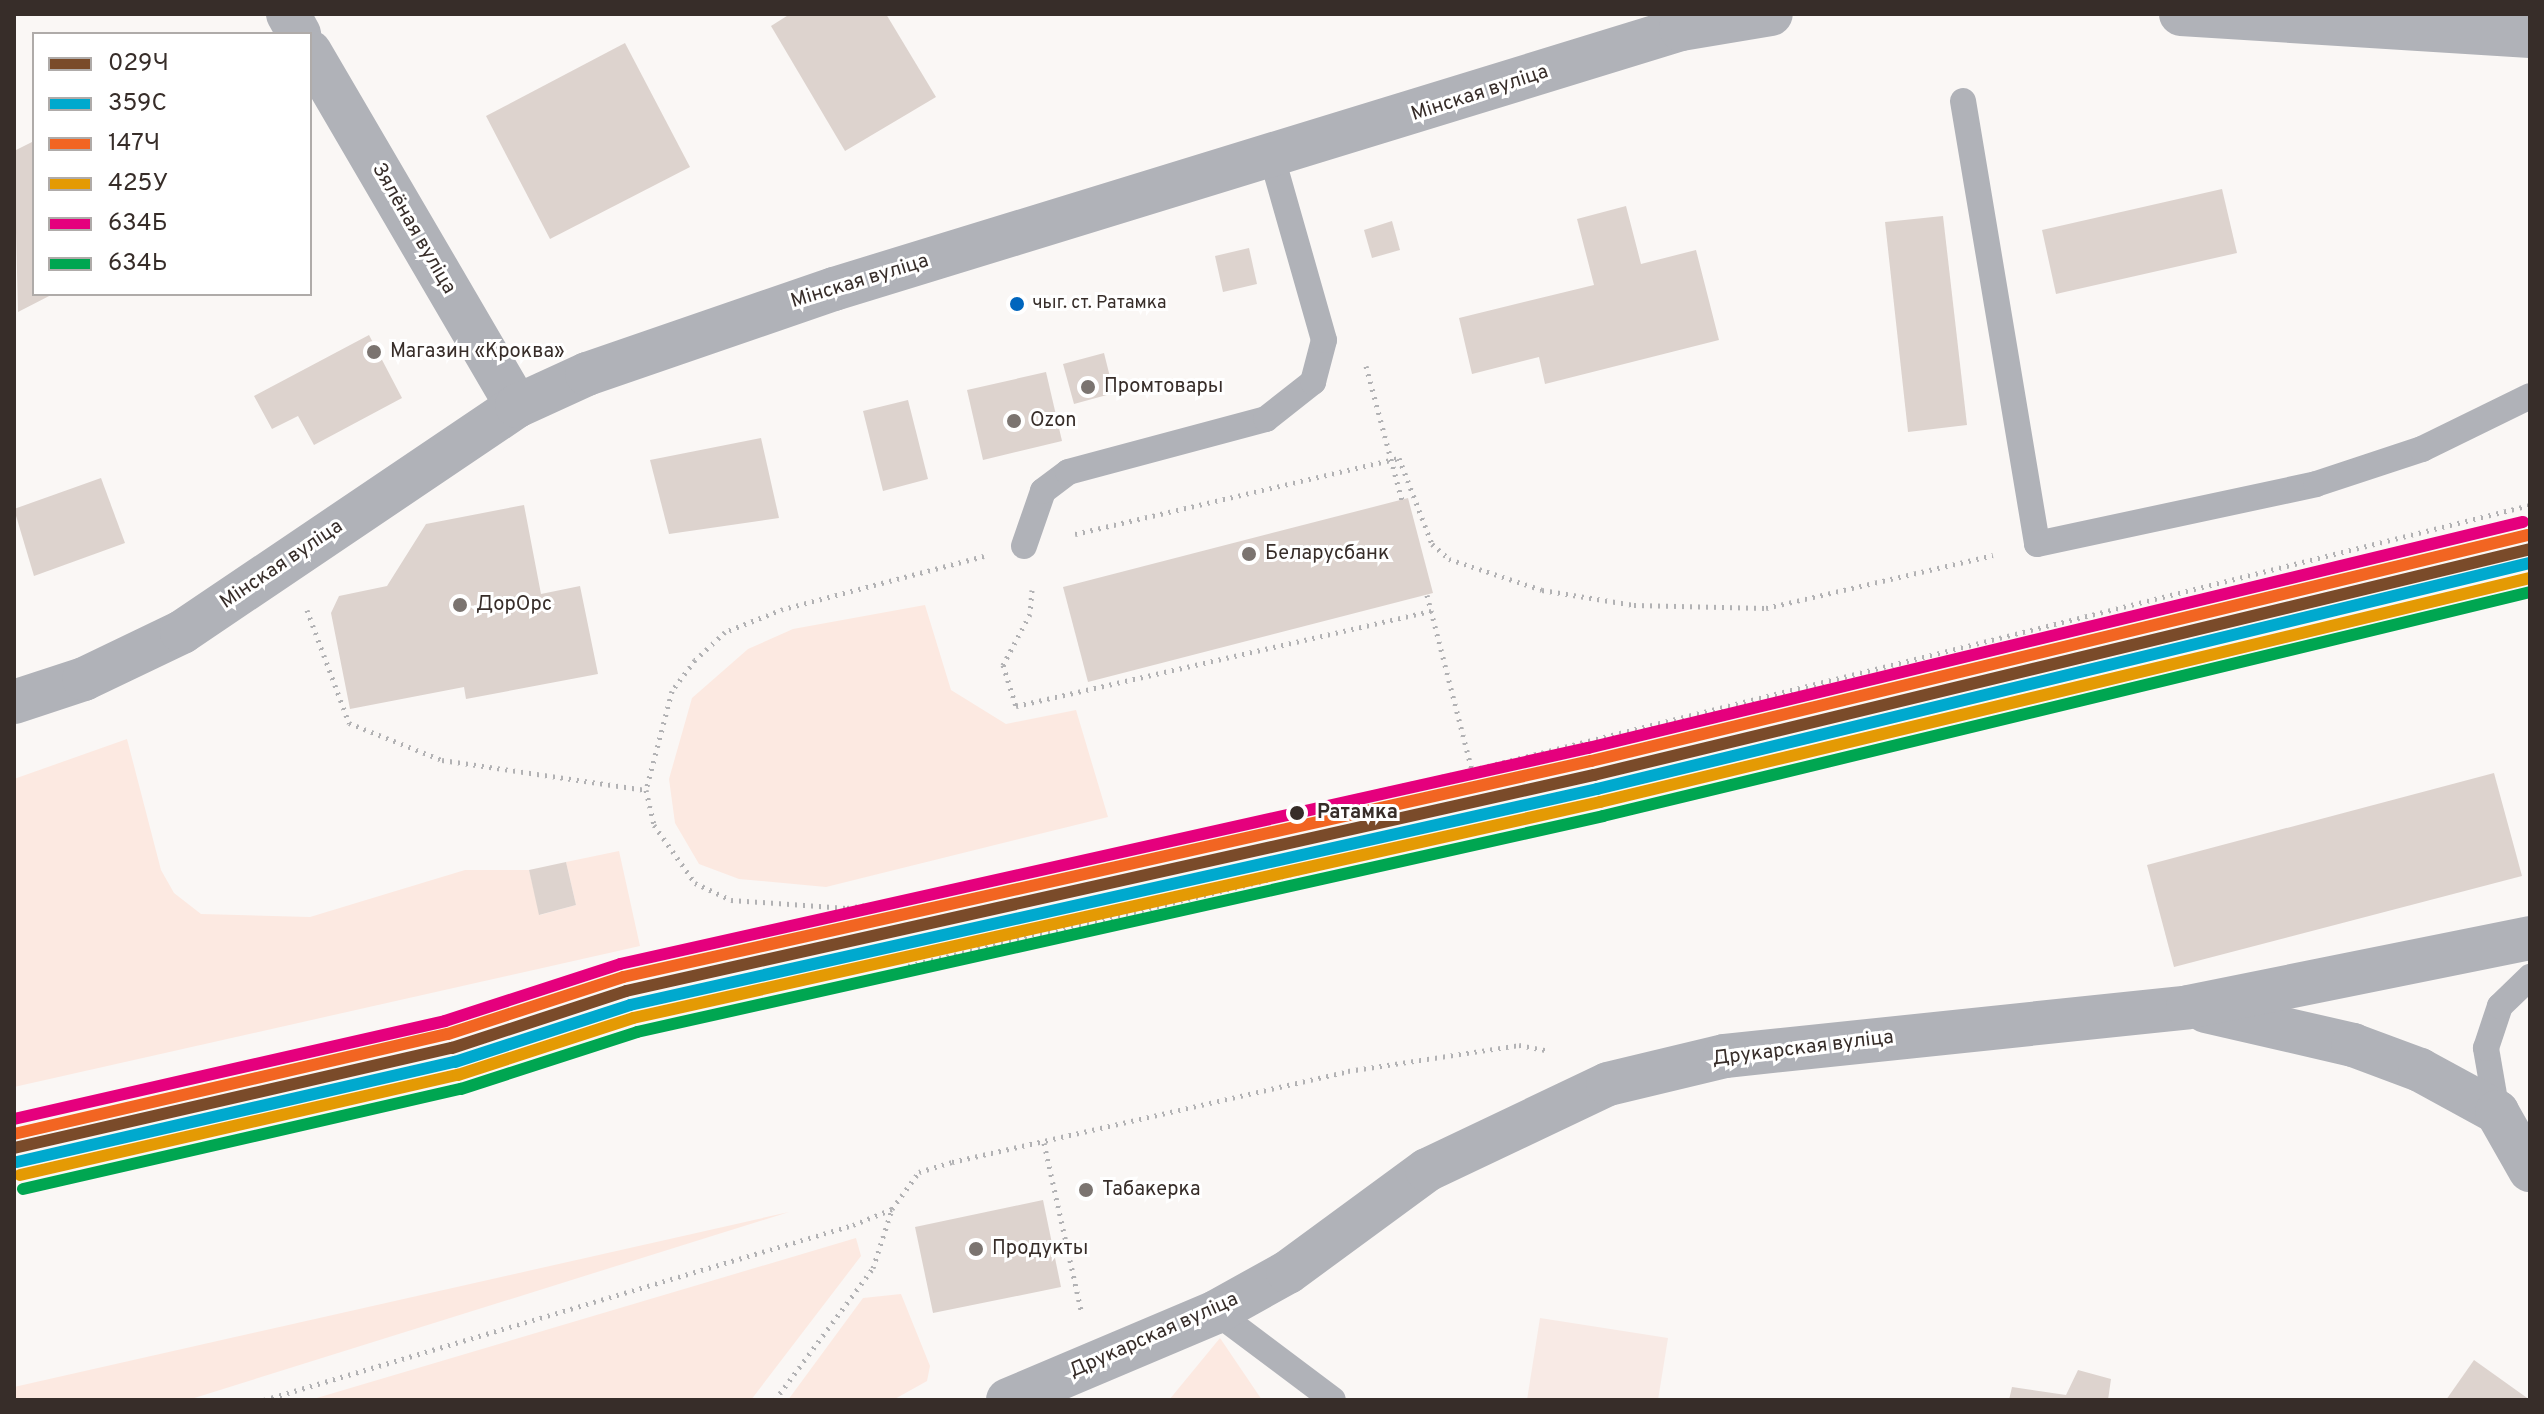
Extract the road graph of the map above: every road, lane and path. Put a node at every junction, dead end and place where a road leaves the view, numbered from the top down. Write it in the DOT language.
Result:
graph roads {
  1 [pos="288,14"];
  2 [pos="1771,14"];
  3 [pos="2181,14"];
  4 [pos="1678,21"];
  5 [pos="298,32"];
  6 [pos="2530,36"];
  7 [pos="312,55"];
  8 [pos="1963,101"];
  9 [pos="1272,158"];
  10 [pos="2530,396"];
  11 [pos="517,406"];
  12 [pos="1392,459"];
  13 [pos="1402,500"];
  14 [pos="2530,505"];
  15 [pos="2037,544"];
  16 [pos="1024,546"];
  17 [pos="286,564"];
  18 [pos="2530,577"];
  19 [pos="1427,595"];
  20 [pos="1431,611"];
  21 [pos="14,702"];
  22 [pos="1472,770"];
  23 [pos="646,790"];
  24 [pos="2530,938"];
  25 [pos="908,966"];
  26 [pos="2530,977"];
  27 [pos="2188,1007"];
  28 [pos="1608,1084"];
  29 [pos="2497,1112"];
  30 [pos="1044,1143"];
  31 [pos="2530,1170"];
  32 [pos="892,1209"];
  33 [pos="1216,1312"];
  34 [pos="1093,1363"];
  35 [pos="264,1400"];
  36 [pos="775,1400"];
  37 [pos="1008,1400"];
  38 [pos="1333,1400"];
  1 -- 5 [label="street"];
  2 -- 4 [label="street, Мінская вуліца"];
  3 -- 6 [label="street"];
  4 -- 9 [label="street, Мінская вуліца"];
  7 -- 11 [label="street, Зялёная вуліца"];
  8 -- 15 [label="lane"];
  9 -- 11 [label="street, Мінская вуліца"];
  9 -- 16 [label="lane"];
  10 -- 15 [label="lane"];
  11 -- 17 [label="street, Мінская вуліца"];
  12 -- 13 [label="path"];
  12 -- 15 [label="path"];
  12 -- 16 [label="path"];
  14 -- 22 [label="path"];
  16 -- 20 [label="path"];
  16 -- 23 [label="path"];
  17 -- 21 [label="street, Мінская вуліца"];
  17 -- 23 [label="path"];
  18 -- 25 [label="path"];
  19 -- 20 [label="path"];
  20 -- 22 [label="path"];
  22 -- 23 [label="path"];
  24 -- 27 [label="street, Друкарская вуліца"];
  26 -- 29 [label="lane"];
  27 -- 28 [label="street, Друкарская вуліца"];
  27 -- 29 [label="street"];
  28 -- 30 [label="path"];
  28 -- 33 [label="street, Друкарская вуліца"];
  29 -- 31 [label="street"];
  30 -- 32 [label="path"];
  30 -- 34 [label="path"];
  32 -- 35 [label="path"];
  32 -- 36 [label="path"];
  33 -- 34 [label="street, Друкарская вуліца"];
  33 -- 38 [label="lane"];
  34 -- 37 [label="street, Друкарская вуліца"];
}
